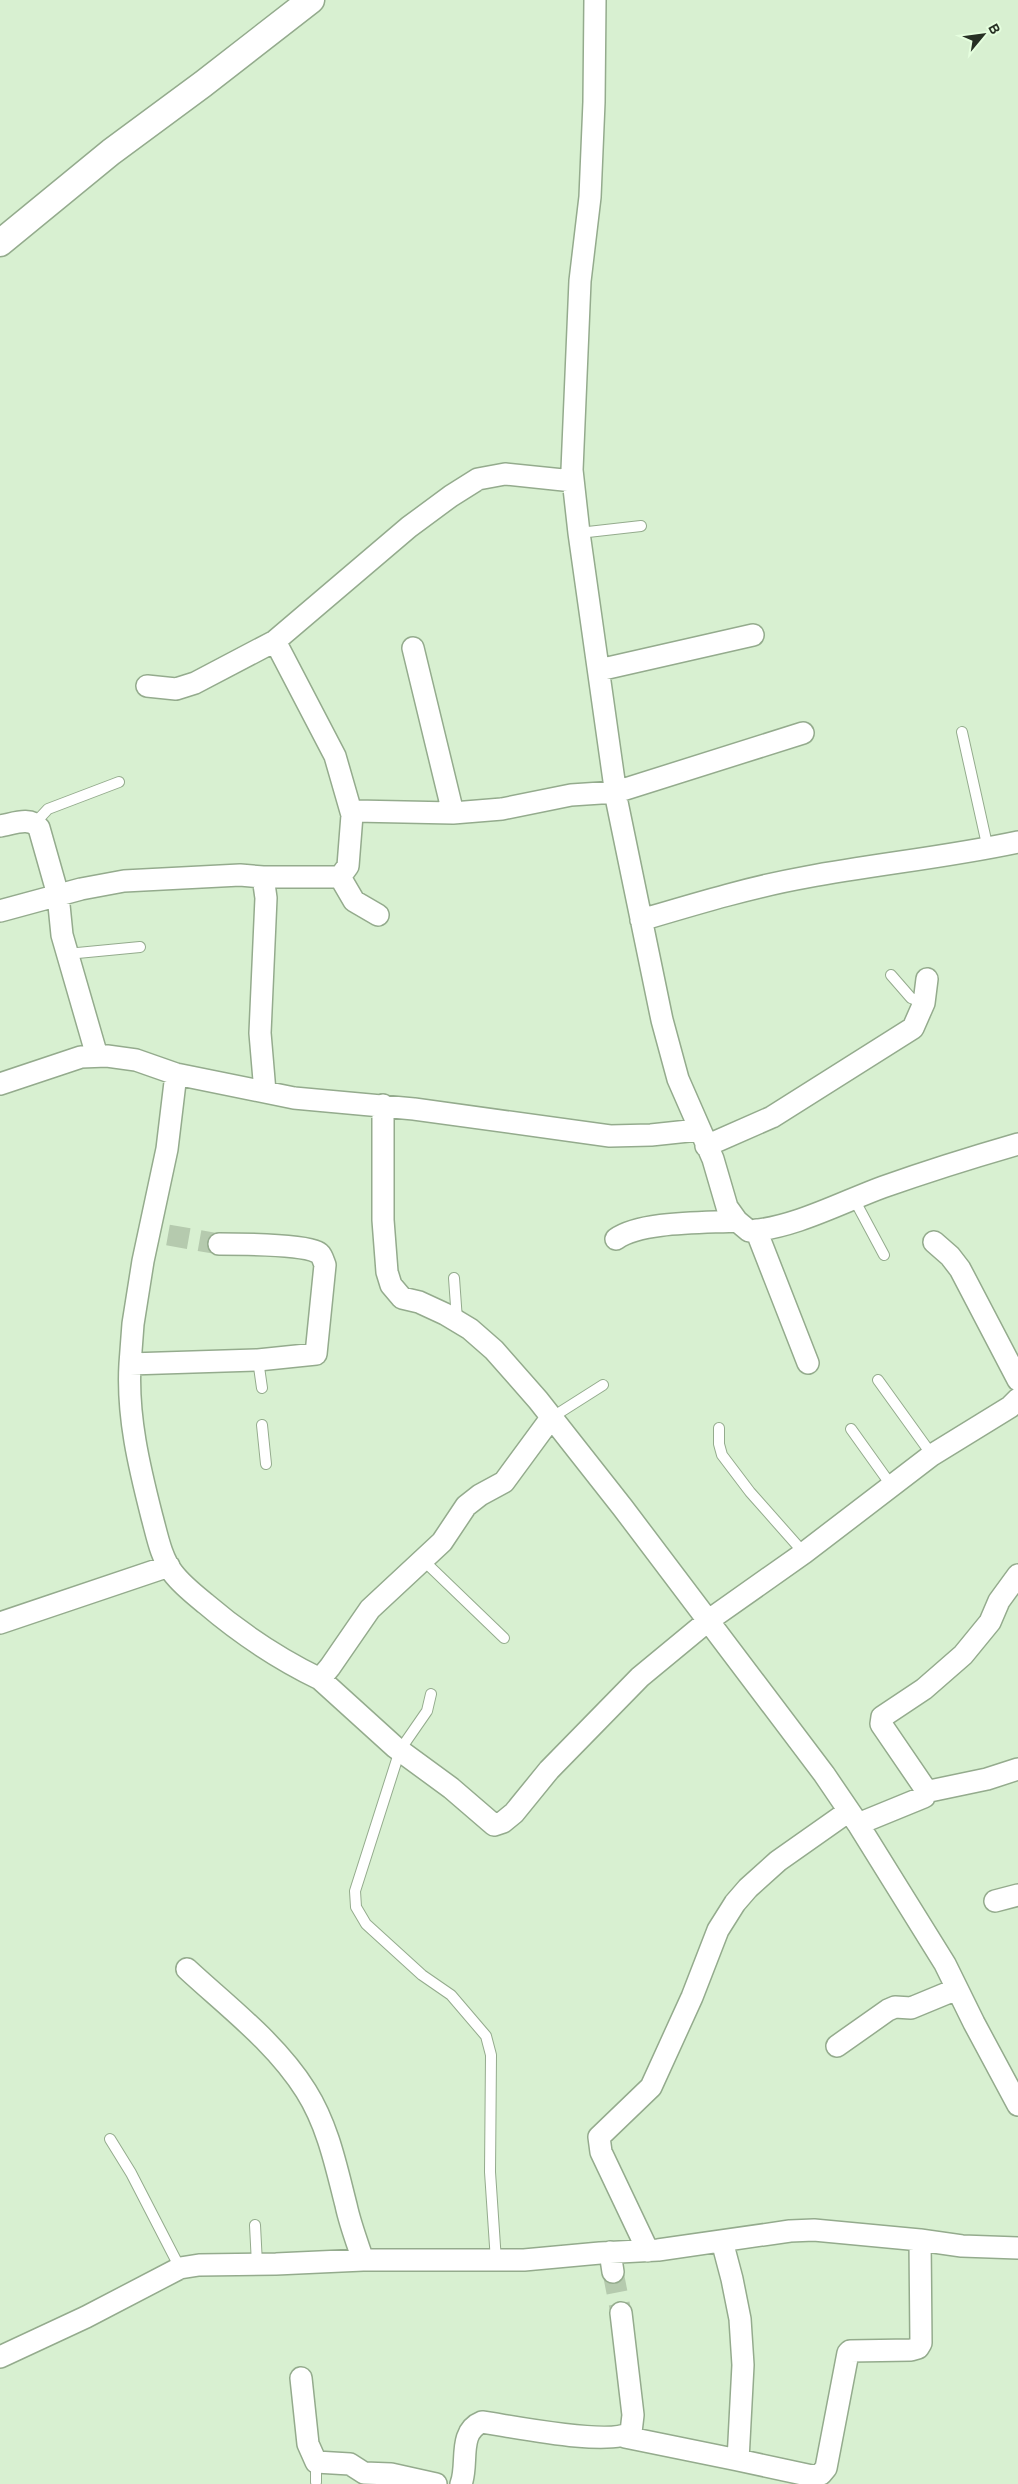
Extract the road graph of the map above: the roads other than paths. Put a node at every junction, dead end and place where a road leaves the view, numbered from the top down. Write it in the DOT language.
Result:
graph roads {
  1 [pos="310,0"];
  2 [pos="595,0"];
  3 [pos="0,243"];
  4 [pos="573,481"];
  5 [pos="641,526"];
  6 [pos="579,533"];
  7 [pos="753,635"];
  8 [pos="275,641"];
  9 [pos="413,648"];
  10 [pos="599,670"];
  11 [pos="147,686"];
  12 [pos="962,732"];
  13 [pos="803,733"];
  14 [pos="119,782"];
  15 [pos="616,792"];
  16 [pos="454,813"];
  17 [pos="352,815"];
  18 [pos="35,823"];
  19 [pos="0,826"];
  20 [pos="1018,842"];
  21 [pos="988,849"];
  22 [pos="264,877"];
  23 [pos="340,877"];
  24 [pos="58,894"];
  25 [pos="0,911"];
  26 [pos="378,915"];
  27 [pos="640,920"];
  28 [pos="140,947"];
  29 [pos="67,954"];
  30 [pos="892,976"];
  31 [pos="927,979"];
  32 [pos="924,1003"];
  33 [pos="97,1056"];
  34 [pos="176,1074"];
  35 [pos="0,1084"];
  36 [pos="265,1092"];
  37 [pos="383,1106"];
  38 [pos="702,1138"];
  39 [pos="1018,1144"];
  40 [pos="854,1199"];
  41 [pos="737,1221"];
  42 [pos="756,1230"];
  43 [pos="616,1238"];
  44 [pos="934,1242"];
  45 [pos="219,1244"];
  46 [pos="884,1255"];
  47 [pos="454,1278"];
  48 [pos="457,1321"];
  49 [pos="258,1360"];
  50 [pos="808,1363"];
  51 [pos="130,1364"];
  52 [pos="878,1380"];
  53 [pos="1018,1380"];
  54 [pos="603,1385"];
  55 [pos="262,1388"];
  56 [pos="1018,1399"];
  57 [pos="551,1418"];
  58 [pos="262,1425"];
  59 [pos="719,1428"];
  60 [pos="850,1429"];
  61 [pos="932,1455"];
  62 [pos="266,1464"];
  63 [pos="891,1486"];
  64 [pos="804,1552"];
  65 [pos="423,1560"];
  66 [pos="169,1566"];
  67 [pos="1018,1575"];
  68 [pos="709,1620"];
  69 [pos="0,1622"];
  70 [pos="504,1638"];
  71 [pos="320,1679"];
  72 [pos="431,1694"];
  73 [pos="400,1750"];
  74 [pos="1018,1769"];
  75 [pos="925,1792"];
  76 [pos="853,1818"];
  77 [pos="1018,1895"];
  78 [pos="995,1901"];
  79 [pos="187,1969"];
  80 [pos="957,1988"];
  81 [pos="837,2046"];
  82 [pos="1018,2105"];
  83 [pos="110,2139"];
  84 [pos="255,2225"];
  85 [pos="920,2240"];
  86 [pos="722,2241"];
  87 [pos="1018,2248"];
  88 [pos="648,2251"];
  89 [pos="363,2260"];
  90 [pos="496,2261"];
  91 [pos="257,2264"];
  92 [pos="180,2268"];
  93 [pos="621,2313"];
  94 [pos="0,2357"];
  95 [pos="301,2378"];
  96 [pos="625,2437"];
  97 [pos="738,2460"];
  98 [pos="436,2484"];
  99 [pos="461,2484"];
  1 -- 3 [label="street"];
  2 -- 4 [label="street"];
  4 -- 6 [label="street"];
  4 -- 8 [label="street"];
  5 -- 6 [label="lane"];
  6 -- 10 [label="street"];
  7 -- 10 [label="street"];
  8 -- 11 [label="street"];
  8 -- 17 [label="street"];
  9 -- 16 [label="street"];
  10 -- 15 [label="street"];
  12 -- 21 [label="lane"];
  13 -- 15 [label="street"];
  14 -- 18 [label="lane"];
  15 -- 16 [label="street"];
  15 -- 27 [label="street"];
  16 -- 17 [label="street"];
  17 -- 23 [label="street"];
  18 -- 19 [label="street"];
  18 -- 24 [label="street"];
  20 -- 21 [label="street"];
  21 -- 27 [label="street"];
  22 -- 23 [label="street"];
  22 -- 24 [label="street"];
  22 -- 36 [label="street"];
  23 -- 26 [label="street"];
  24 -- 25 [label="street"];
  24 -- 29 [label="street"];
  27 -- 38 [label="street"];
  28 -- 29 [label="lane"];
  29 -- 33 [label="street"];
  30 -- 32 [label="lane"];
  31 -- 32 [label="street"];
  32 -- 38 [label="street"];
  33 -- 34 [label="street"];
  33 -- 35 [label="street"];
  34 -- 36 [label="street"];
  34 -- 51 [label="street"];
  36 -- 37 [label="street"];
  37 -- 38 [label="street"];
  37 -- 48 [label="street"];
  38 -- 41 [label="street"];
  39 -- 40 [label="street"];
  40 -- 42 [label="street"];
  40 -- 46 [label="lane"];
  41 -- 42 [label="street"];
  41 -- 43 [label="street"];
  42 -- 50 [label="street"];
  44 -- 53 [label="street"];
  45 -- 49 [label="street"];
  47 -- 48 [label="lane"];
  48 -- 57 [label="street"];
  49 -- 51 [label="street"];
  49 -- 55 [label="lane"];
  51 -- 66 [label="street"];
  52 -- 61 [label="lane"];
  54 -- 57 [label="lane"];
  56 -- 61 [label="street"];
  57 -- 65 [label="street"];
  57 -- 68 [label="street"];
  58 -- 62 [label="lane"];
  59 -- 64 [label="lane"];
  60 -- 63 [label="lane"];
  61 -- 63 [label="street"];
  63 -- 64 [label="street"];
  64 -- 68 [label="street"];
  65 -- 70 [label="lane"];
  65 -- 71 [label="street"];
  66 -- 69 [label="street"];
  66 -- 71 [label="street"];
  67 -- 75 [label="street"];
  68 -- 73 [label="street"];
  68 -- 76 [label="street"];
  71 -- 73 [label="street"];
  72 -- 73 [label="lane"];
  73 -- 90 [label="lane"];
  74 -- 75 [label="street"];
  75 -- 76 [label="street"];
  76 -- 80 [label="street"];
  76 -- 88 [label="street"];
  77 -- 78 [label="street"];
  79 -- 89 [label="street"];
  80 -- 81 [label="street"];
  80 -- 82 [label="street"];
  83 -- 92 [label="lane"];
  84 -- 91 [label="lane"];
  85 -- 86 [label="street"];
  85 -- 87 [label="street"];
  85 -- 97 [label="street"];
  86 -- 88 [label="street"];
  86 -- 97 [label="street"];
  88 -- 90 [label="street"];
  89 -- 90 [label="street"];
  89 -- 91 [label="street"];
  91 -- 92 [label="street"];
  92 -- 94 [label="street"];
  93 -- 96 [label="street"];
  95 -- 98 [label="street"];
  96 -- 97 [label="street"];
  96 -- 99 [label="street"];
}
